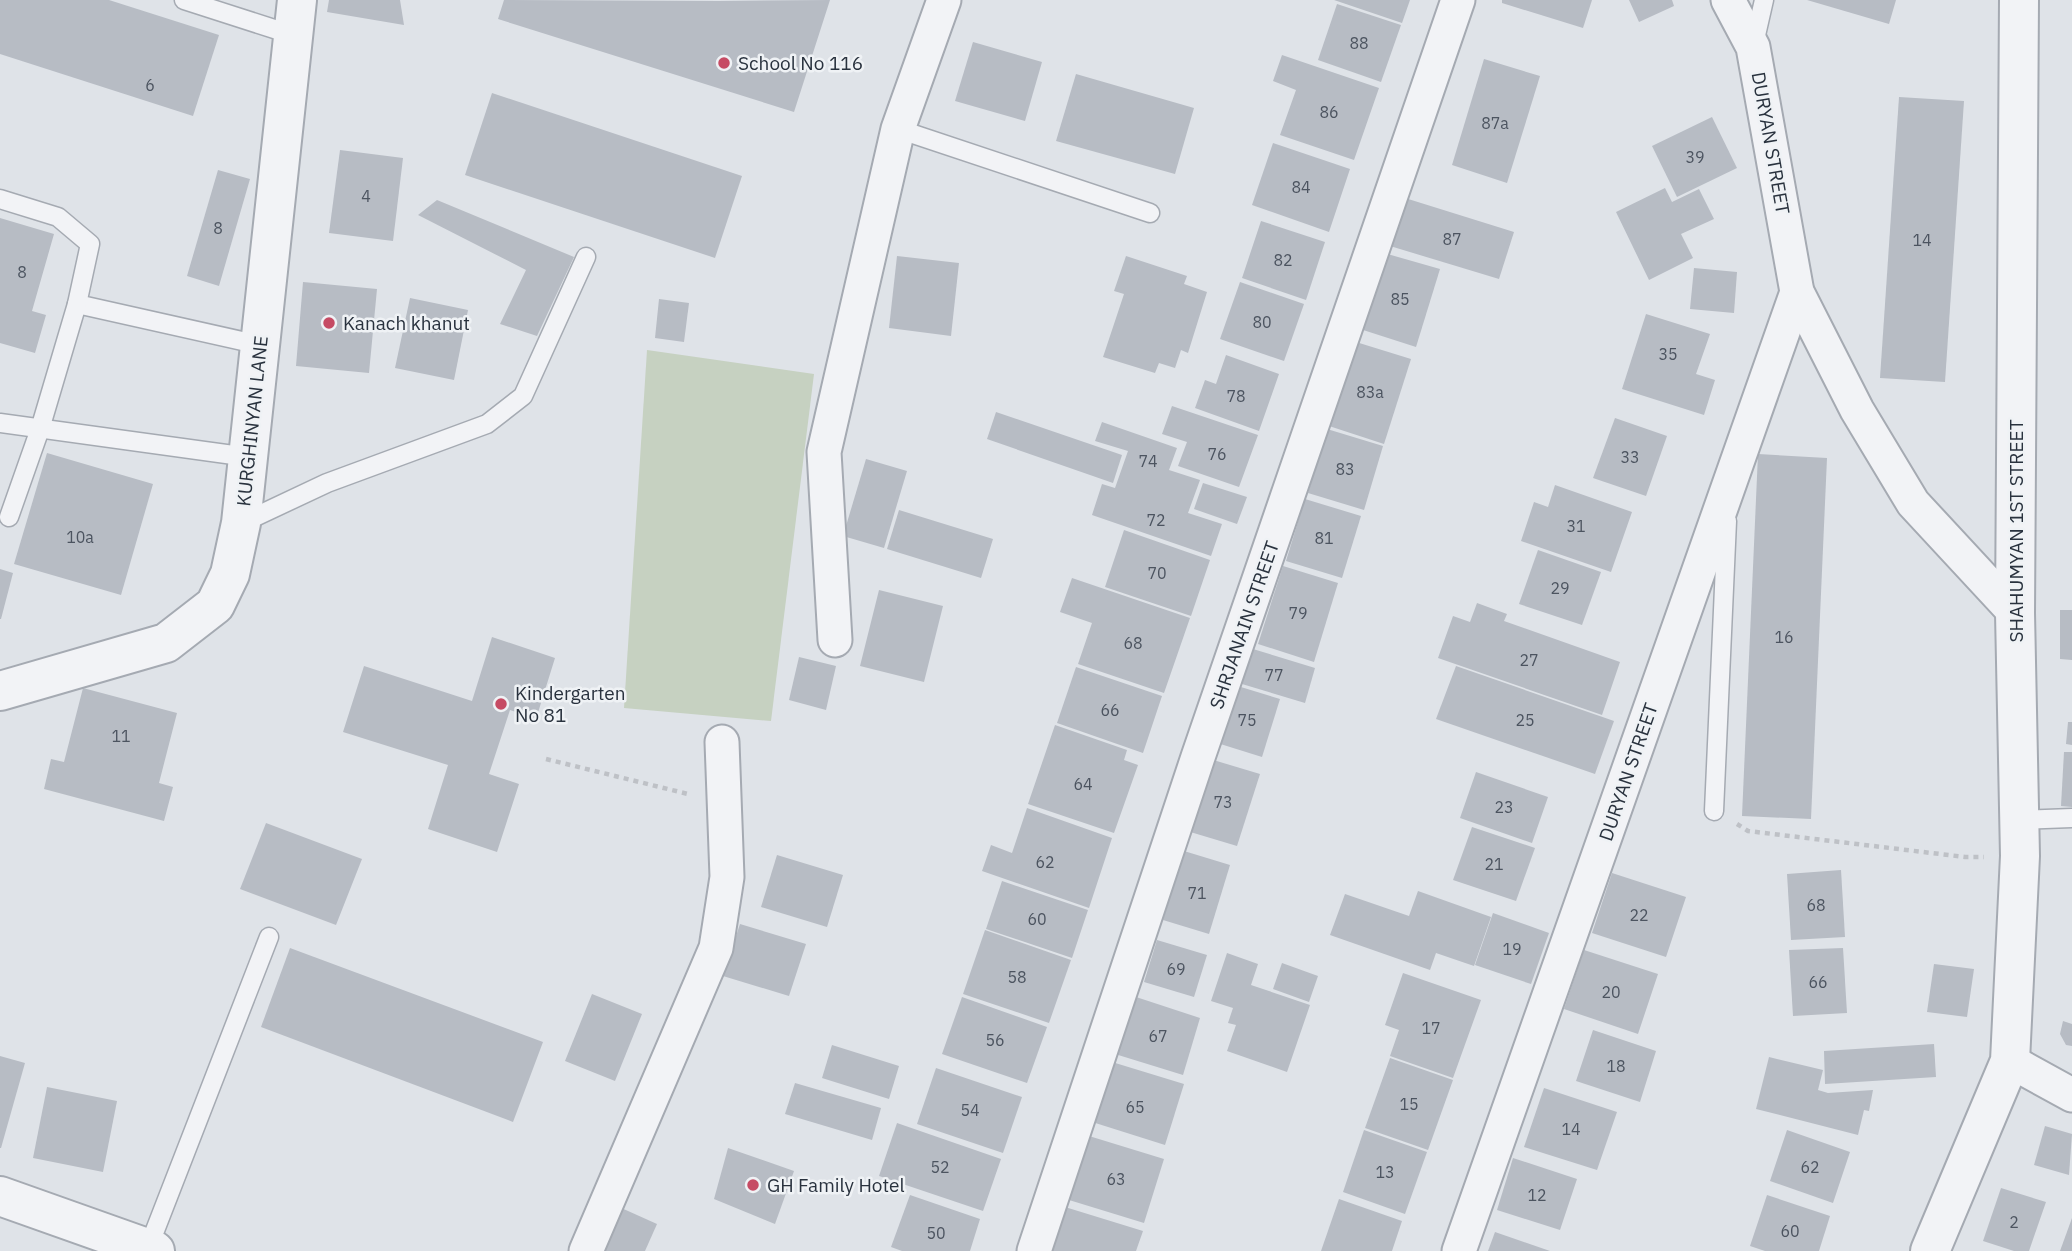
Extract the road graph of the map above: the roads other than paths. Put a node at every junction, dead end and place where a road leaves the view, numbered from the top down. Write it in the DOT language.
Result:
graph roads {
  1 [pos="184,0"];
  2 [pos="944,0"];
  3 [pos="1458,0"];
  4 [pos="1728,0"];
  5 [pos="1764,0"];
  6 [pos="2019,0"];
  7 [pos="295,18"];
  8 [pos="1753,47"];
  9 [pos="898,129"];
  10 [pos="0,199"];
  11 [pos="1150,213"];
  12 [pos="586,257"];
  13 [pos="1797,292"];
  14 [pos="77,304"];
  15 [pos="260,345"];
  16 [pos="0,423"];
  17 [pos="40,429"];
  18 [pos="248,457"];
  19 [pos="1728,487"];
  20 [pos="9,517"];
  21 [pos="241,523"];
  22 [pos="2015,613"];
  23 [pos="835,640"];
  24 [pos="0,691"];
  25 [pos="722,742"];
  26 [pos="1714,811"];
  27 [pos="2072,818"];
  28 [pos="2019,820"];
  29 [pos="269,937"];
  30 [pos="2010,1062"];
  31 [pos="2072,1095"];
  32 [pos="0,1196"];
  33 [pos="150,1250"];
  34 [pos="586,1251"];
  35 [pos="1034,1251"];
  36 [pos="1460,1251"];
  37 [pos="1930,1251"];
  1 -- 7 [label="lane"];
  2 -- 9 [label="street"];
  3 -- 35 [label="street, SHRJANAIN STREET"];
  4 -- 8 [label="street, DURYAN STREET"];
  5 -- 8 [label="lane"];
  6 -- 22 [label="street, SHAHUMYAN 1ST STREET"];
  7 -- 15 [label="street, KURGHINYAN LANE"];
  8 -- 13 [label="street, DURYAN STREET"];
  9 -- 11 [label="lane"];
  9 -- 23 [label="street"];
  10 -- 14 [label="lane"];
  12 -- 21 [label="lane"];
  13 -- 19 [label="street, DURYAN STREET"];
  13 -- 22 [label="street, DURYAN STREET"];
  14 -- 15 [label="lane"];
  14 -- 17 [label="lane"];
  15 -- 18 [label="street, KURGHINYAN LANE"];
  16 -- 17 [label="lane"];
  17 -- 18 [label="lane"];
  17 -- 20 [label="lane"];
  18 -- 21 [label="street, KURGHINYAN LANE"];
  19 -- 26 [label="lane"];
  19 -- 36 [label="street, DURYAN STREET"];
  21 -- 24 [label="street, KURGHINYAN LANE"];
  22 -- 28 [label="street, SHAHUMYAN 1ST STREET"];
  25 -- 34 [label="street"];
  27 -- 28 [label="lane"];
  28 -- 30 [label="street, SHAHUMYAN 1ST STREET"];
  29 -- 33 [label="lane"];
  30 -- 31 [label="street"];
  30 -- 37 [label="street"];
  32 -- 33 [label="street"];
}
